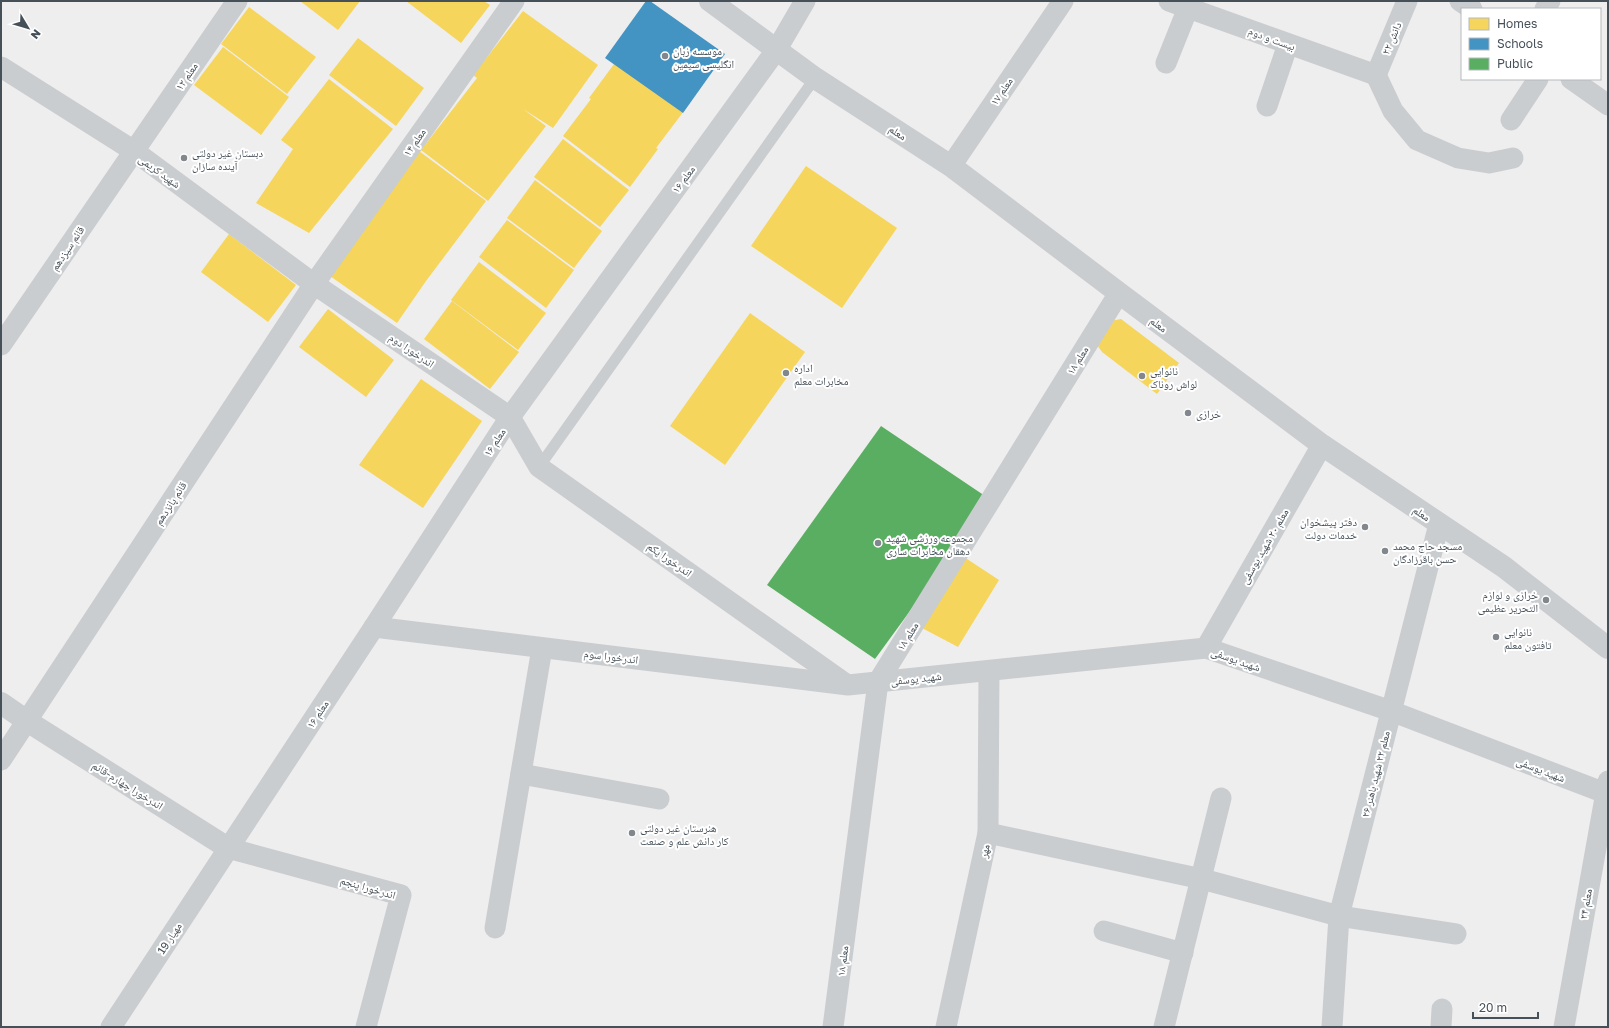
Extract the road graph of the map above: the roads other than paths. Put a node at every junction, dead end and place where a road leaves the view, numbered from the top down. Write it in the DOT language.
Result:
graph roads {
  1 [pos="237,1"];
  2 [pos="514,1"];
  3 [pos="710,1"];
  4 [pos="805,1"];
  5 [pos="1407,1"];
  6 [pos="1460,1"];
  7 [pos="1178,4"];
  8 [pos="1470,8"];
  9 [pos="1058,9"];
  10 [pos="1288,44"];
  11 [pos="777,50"];
  12 [pos="1166,63"];
  13 [pos="1,67"];
  14 [pos="1376,75"];
  15 [pos="815,78"];
  16 [pos="1537,80"];
  17 [pos="1572,80"];
  18 [pos="1608,105"];
  19 [pos="1267,106"];
  20 [pos="1511,120"];
  21 [pos="134,151"];
  22 [pos="1513,158"];
  23 [pos="950,166"];
  24 [pos="314,284"];
  25 [pos="1119,294"];
  26 [pos="1,345"];
  27 [pos="510,416"];
  28 [pos="1322,445"];
  29 [pos="539,467"];
  30 [pos="1439,524"];
  31 [pos="374,627"];
  32 [pos="542,648"];
  33 [pos="1206,648"];
  34 [pos="1608,648"];
  35 [pos="989,671"];
  36 [pos="878,682"];
  37 [pos="848,686"];
  38 [pos="1,703"];
  39 [pos="1391,712"];
  40 [pos="27,721"];
  41 [pos="1,760"];
  42 [pos="521,774"];
  43 [pos="1606,787"];
  44 [pos="1220,798"];
  45 [pos="659,799"];
  46 [pos="988,833"];
  47 [pos="228,848"];
  48 [pos="1202,879"];
  49 [pos="1339,916"];
  50 [pos="495,928"];
  51 [pos="1104,931"];
  52 [pos="1456,934"];
  53 [pos="1183,953"];
  54 [pos="110,1027"];
  55 [pos="366,1027"];
  56 [pos="833,1027"];
  57 [pos="946,1027"];
  58 [pos="1164,1027"];
  59 [pos="1332,1027"];
  60 [pos="1564,1027"];
  1 -- 21 [label="street, معلم ١٢"];
  2 -- 24 [label="street, معلم ۱۴"];
  3 -- 11 [label="main road, معلم"];
  4 -- 11 [label="street, معلم ۱۶"];
  5 -- 14 [label="street, دانش ۲۲"];
  6 -- 8 [label="street"];
  7 -- 10 [label="street, بیست و دوم"];
  7 -- 12 [label="street"];
  9 -- 23 [label="street, معلم ١٧"];
  10 -- 14 [label="street, بیست و دوم"];
  10 -- 19 [label="street"];
  11 -- 15 [label="main road, معلم"];
  11 -- 27 [label="street, معلم ۱۶"];
  13 -- 21 [label="street, شهید کریمی"];
  14 -- 22 [label="street"];
  15 -- 23 [label="main road, معلم"];
  15 -- 29 [label="lane"];
  16 -- 20 [label="street"];
  17 -- 18 [label="street"];
  21 -- 24 [label="street, شهید کریمی"];
  21 -- 26 [label="street, قائم سیزدهم"];
  23 -- 25 [label="main road, معلم"];
  24 -- 27 [label="street, اندرخورا دوم"];
  24 -- 40 [label="street, قائم پانزدهم"];
  25 -- 28 [label="main road, معلم"];
  25 -- 36 [label="street, معلم ۱۸"];
  27 -- 29 [label="street, اندرخورا یکم"];
  27 -- 31 [label="street, معلم ۱۶"];
  28 -- 30 [label="main road, معلم"];
  28 -- 33 [label="street, معلم ۲۰ شهید یوسفی"];
  29 -- 37 [label="street, اندرخورا یکم"];
  30 -- 34 [label="main road, معلم"];
  30 -- 39 [label="street, معلم ۲۲ شهید باهنر ۲۶"];
  31 -- 32 [label="street, اندرخورا سوم"];
  31 -- 47 [label="street, معلم ۱۶"];
  32 -- 37 [label="street, اندرخورا سوم"];
  32 -- 42 [label="street"];
  33 -- 35 [label="street, شهید یوسفی"];
  33 -- 39 [label="street, شهید یوسفی"];
  35 -- 36 [label="street, شهید یوسفی"];
  35 -- 46 [label="street, مهر"];
  36 -- 37 [label="street, شهید یوسفی"];
  36 -- 56 [label="street, معلم ۱۸"];
  38 -- 40 [label="street, اندرخورا چهارم-قائم"];
  39 -- 43 [label="street, شهید یوسفی"];
  39 -- 49 [label="street, معلم ۲۲ شهید باهنر ۲۶"];
  40 -- 41 [label="street, قائم پانزدهم"];
  40 -- 47 [label="street, اندرخورا چهارم-قائم"];
  42 -- 45 [label="street"];
  42 -- 50 [label="street"];
  43 -- 60 [label="street, معلم ۲۴"];
  44 -- 48 [label="street"];
  46 -- 48 [label="street"];
  46 -- 57 [label="street, مهر"];
  47 -- 54 [label="street, مهیار 19"];
  47 -- 55 [label="street, اندرخورا پنجم"];
  48 -- 49 [label="street"];
  48 -- 53 [label="street"];
  49 -- 52 [label="street"];
  49 -- 59 [label="street, معلم ۲۲ شهید باهنر ۲۶"];
  51 -- 53 [label="street"];
  53 -- 58 [label="street"];
}
